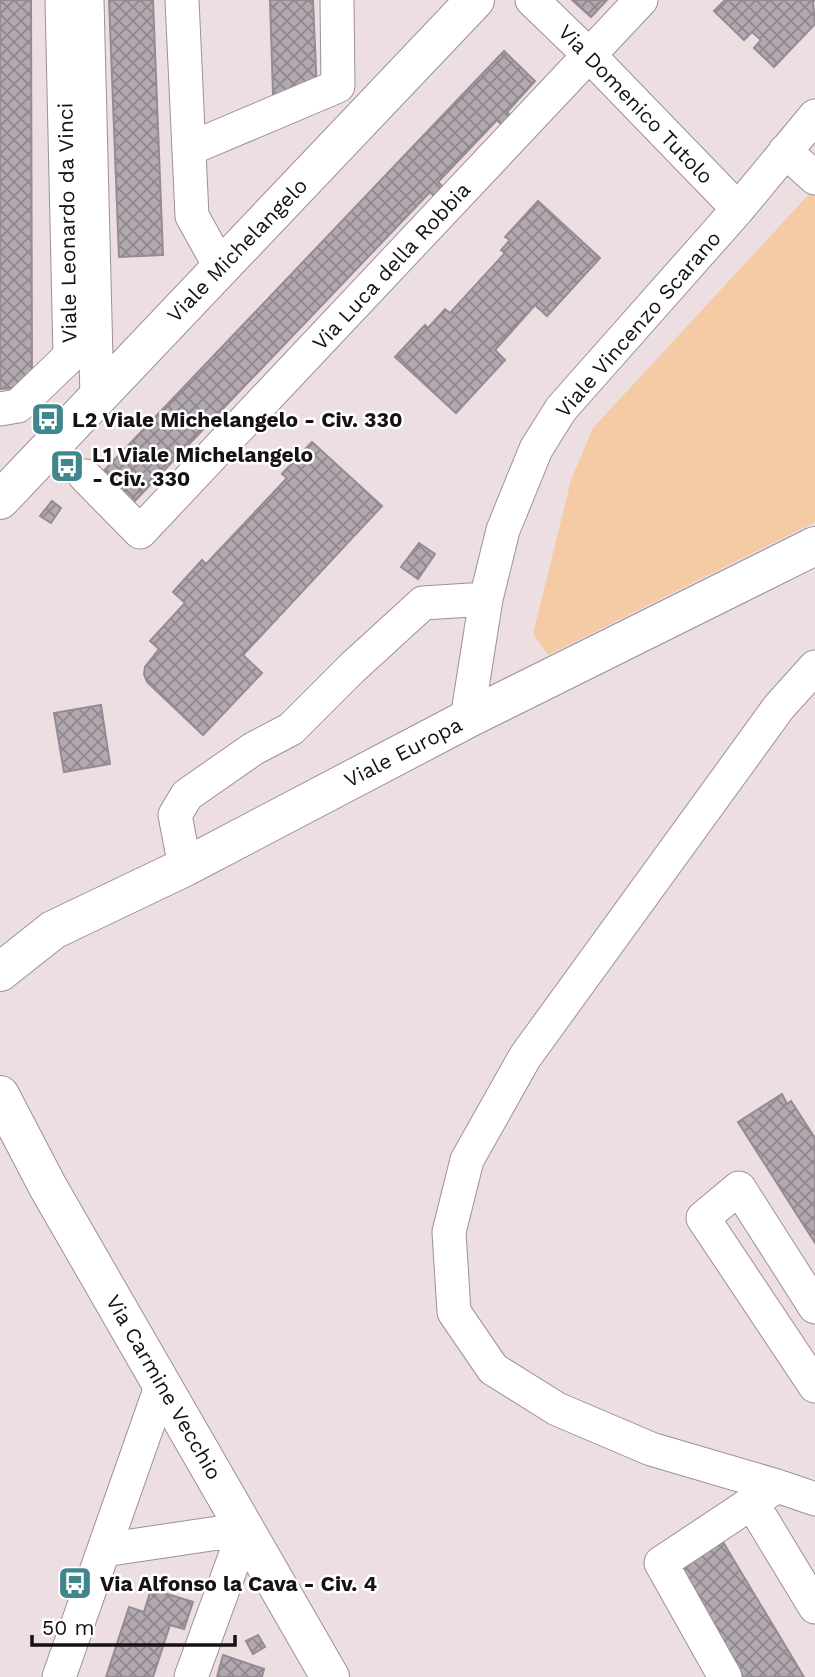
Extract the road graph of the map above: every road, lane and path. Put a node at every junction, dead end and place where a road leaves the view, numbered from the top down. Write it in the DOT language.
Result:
graph roads {
  1 [pos="62,0"];
  2 [pos="87,0"];
  3 [pos="182,0"];
  4 [pos="337,0"];
  5 [pos="475,0"];
  6 [pos="532,0"];
  7 [pos="641,0"];
  8 [pos="589,55"];
  9 [pos="815,116"];
  10 [pos="189,149"];
  11 [pos="785,151"];
  12 [pos="815,178"];
  13 [pos="738,209"];
  14 [pos="220,268"];
  15 [pos="97,398"];
  16 [pos="0,410"];
  17 [pos="85,476"];
  18 [pos="0,500"];
  19 [pos="815,546"];
  20 [pos="486,599"];
  21 [pos="815,667"];
  22 [pos="467,719"];
  23 [pos="185,867"];
  24 [pos="0,972"];
  25 [pos="0,1095"];
  26 [pos="815,1307"];
  27 [pos="162,1384"];
  28 [pos="815,1386"];
  29 [pos="764,1494"];
  30 [pos="815,1499"];
  31 [pos="245,1529"];
  32 [pos="104,1550"];
  33 [pos="815,1607"];
  34 [pos="326,1674"];
  35 [pos="59,1677"];
  36 [pos="191,1677"];
  37 [pos="725,1677"];
  1 -- 16 [label="street, Viale Leonardo da Vinci"];
  2 -- 15 [label="street, Viale Leonardo da Vinci"];
  3 -- 10 [label="street"];
  4 -- 10 [label="street"];
  5 -- 14 [label="street, Viale Michelangelo"];
  6 -- 8 [label="street, Via Domenico Tutolo"];
  7 -- 8 [label="street, Via Luca della Robbia"];
  8 -- 13 [label="street, Via Domenico Tutolo"];
  8 -- 17 [label="street, Via Luca della Robbia"];
  9 -- 11 [label="street, Viale Vincenzo Scarano"];
  10 -- 14 [label="street"];
  11 -- 12 [label="street"];
  11 -- 13 [label="street, Viale Vincenzo Scarano"];
  13 -- 20 [label="street, Viale Vincenzo Scarano"];
  14 -- 15 [label="street, Viale Michelangelo"];
  15 -- 18 [label="street, Viale Michelangelo"];
  19 -- 22 [label="street, Viale Europa"];
  20 -- 22 [label="street, Viale Vincenzo Scarano"];
  20 -- 23 [label="street"];
  21 -- 29 [label="street"];
  22 -- 23 [label="street, Viale Europa"];
  23 -- 24 [label="street, Viale Europa"];
  25 -- 27 [label="street, Via Carmine Vecchio"];
  26 -- 28 [label="street"];
  27 -- 31 [label="street, Via Carmine Vecchio"];
  27 -- 32 [label="street"];
  29 -- 30 [label="street"];
  29 -- 33 [label="street"];
  29 -- 37 [label="street"];
  31 -- 32 [label="street"];
  31 -- 34 [label="street, Via Carmine Vecchio"];
  31 -- 36 [label="street"];
  32 -- 35 [label="street"];
}
